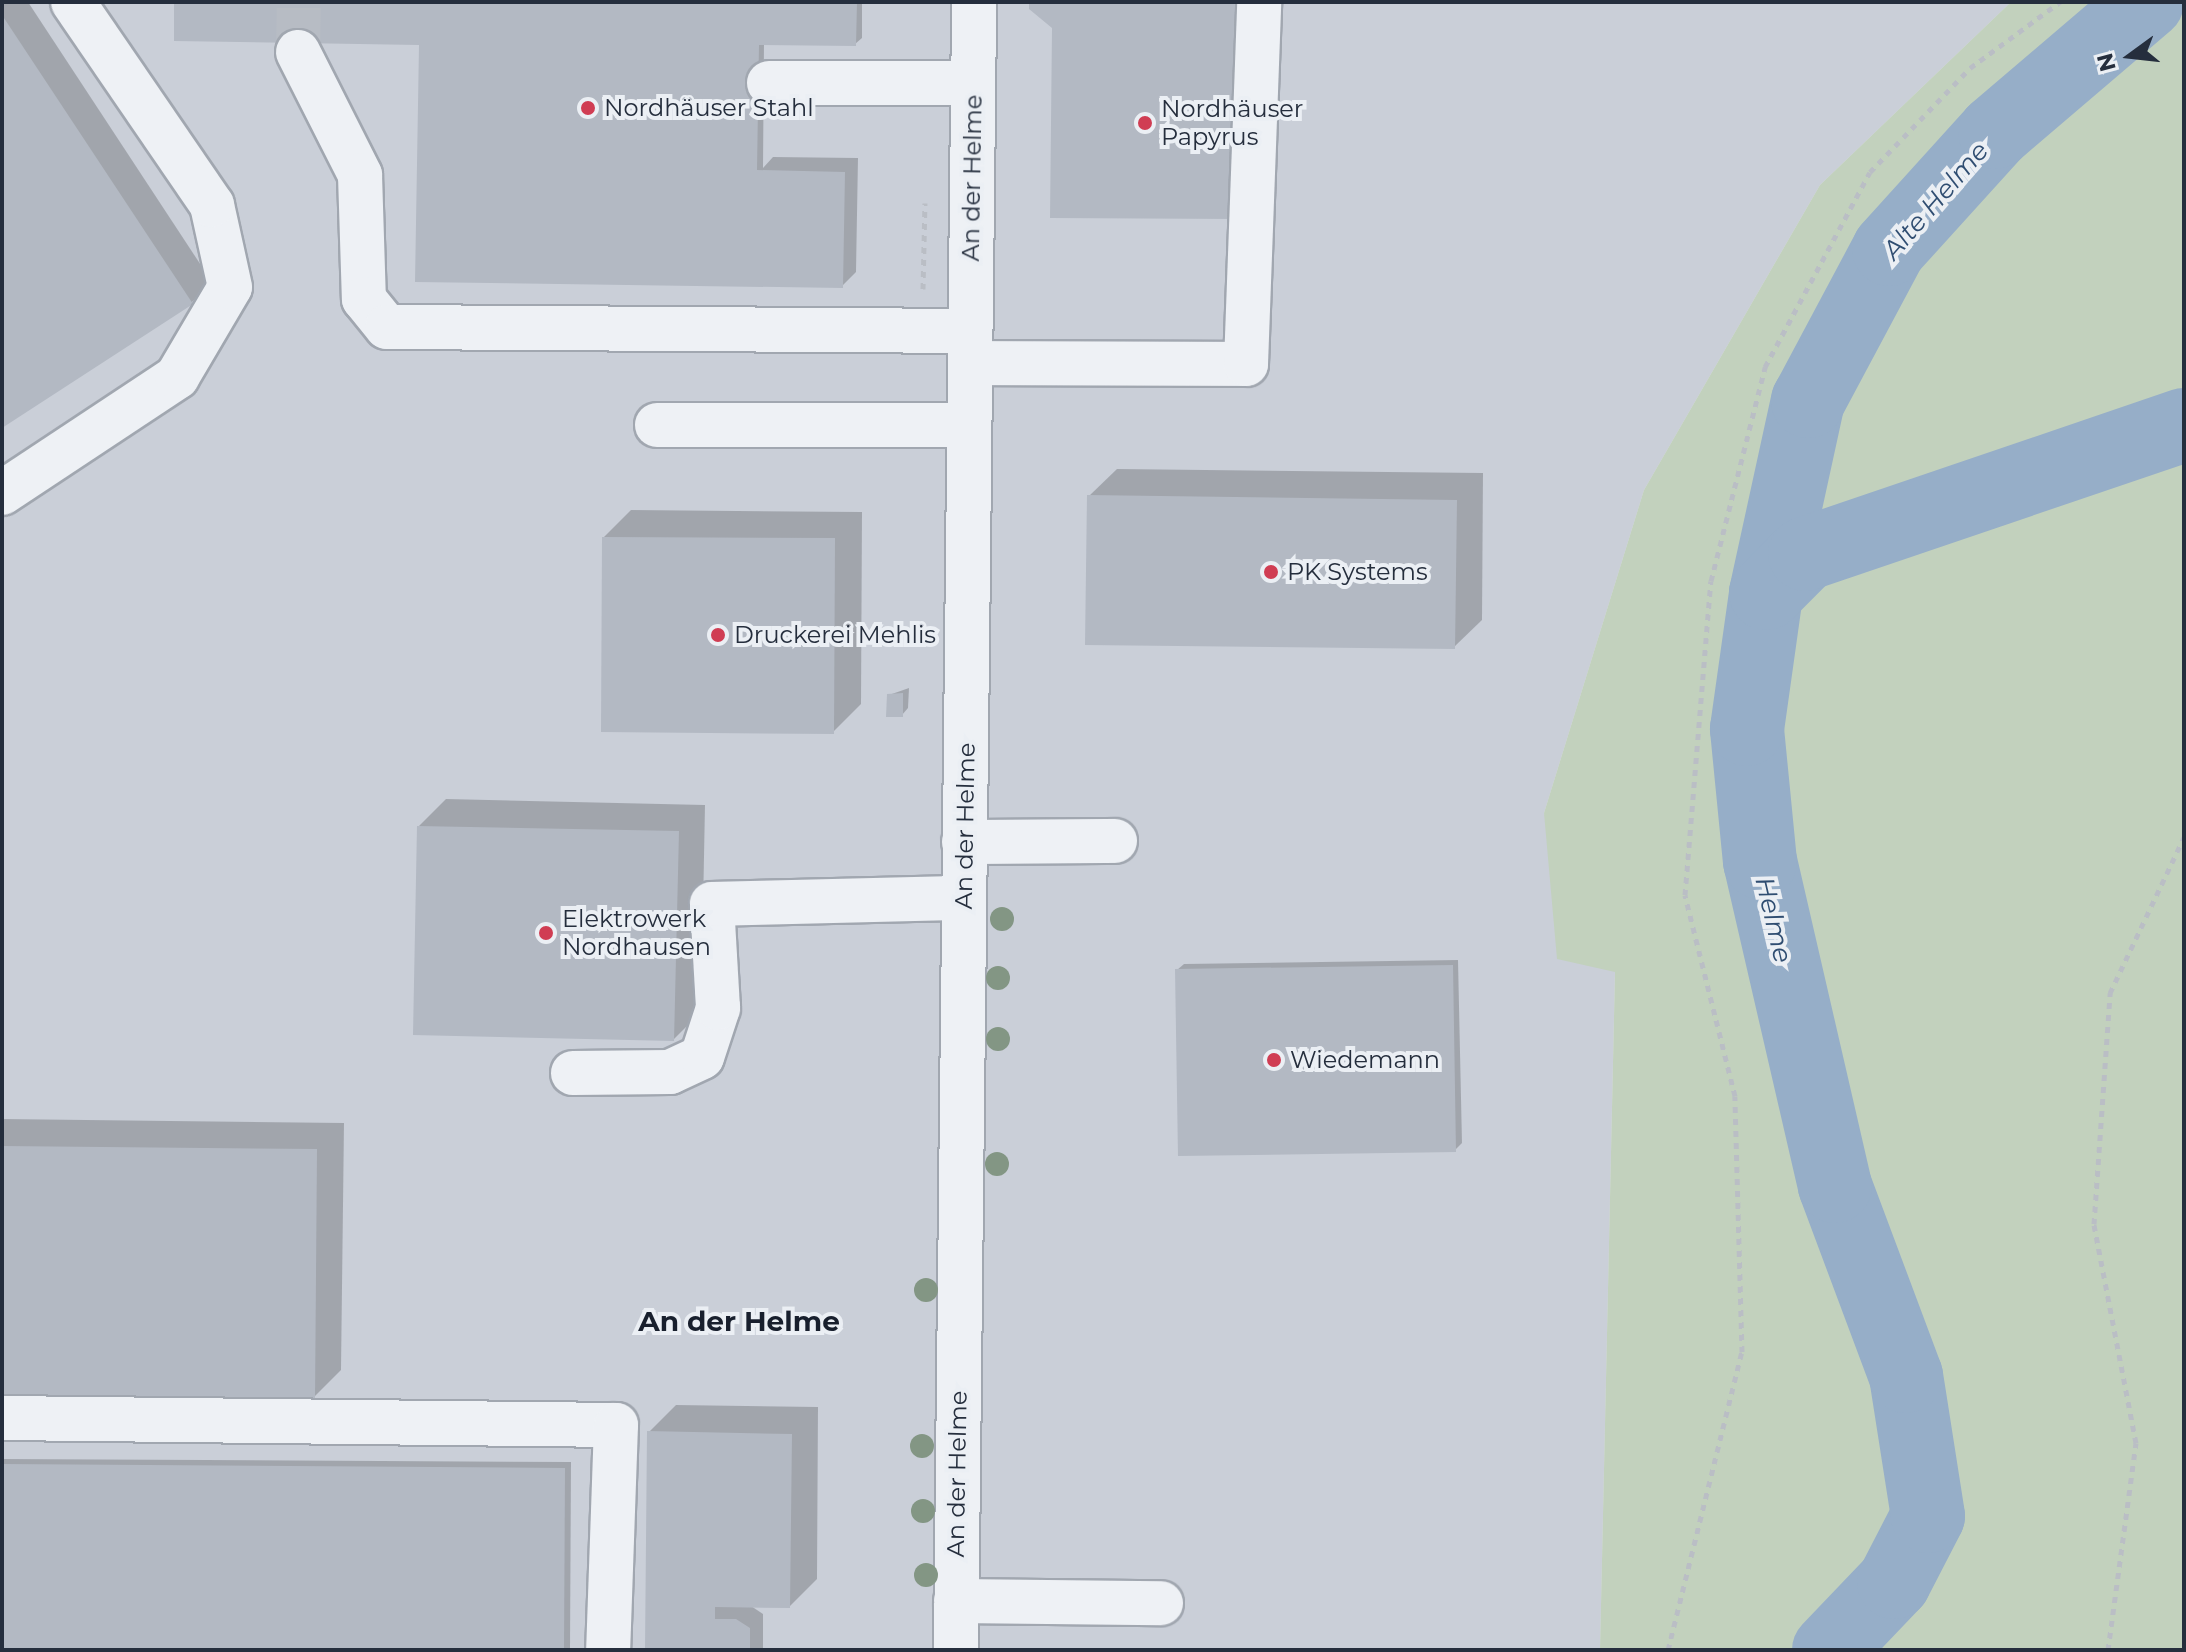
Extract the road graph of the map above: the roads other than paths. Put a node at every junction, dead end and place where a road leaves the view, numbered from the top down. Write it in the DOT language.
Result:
graph roads {
  1 [pos="73,2"];
  2 [pos="974,2"];
  3 [pos="1259,2"];
  4 [pos="298,52"];
  5 [pos="769,83"];
  6 [pos="973,83"];
  7 [pos="970,347"];
  8 [pos="657,425"];
  9 [pos="969,425"];
  10 [pos="2,493"];
  11 [pos="1115,841"];
  12 [pos="964,842"];
  13 [pos="964,898"];
  14 [pos="573,1073"];
  15 [pos="2,1418"];
  16 [pos="956,1601"];
  17 [pos="1161,1603"];
  18 [pos="608,1650"];
  19 [pos="956,1650"];
  1 -- 10 [label="street"];
  2 -- 6 [label="street, An der Helme"];
  3 -- 7 [label="street"];
  4 -- 7 [label="street"];
  5 -- 6 [label="street"];
  6 -- 7 [label="street, An der Helme"];
  7 -- 9 [label="street, An der Helme"];
  8 -- 9 [label="street"];
  9 -- 12 [label="street, An der Helme"];
  11 -- 12 [label="street"];
  12 -- 13 [label="street, An der Helme"];
  13 -- 14 [label="street"];
  13 -- 16 [label="street, An der Helme"];
  15 -- 18 [label="street"];
  16 -- 17 [label="street"];
  16 -- 19 [label="street, An der Helme"];
}
